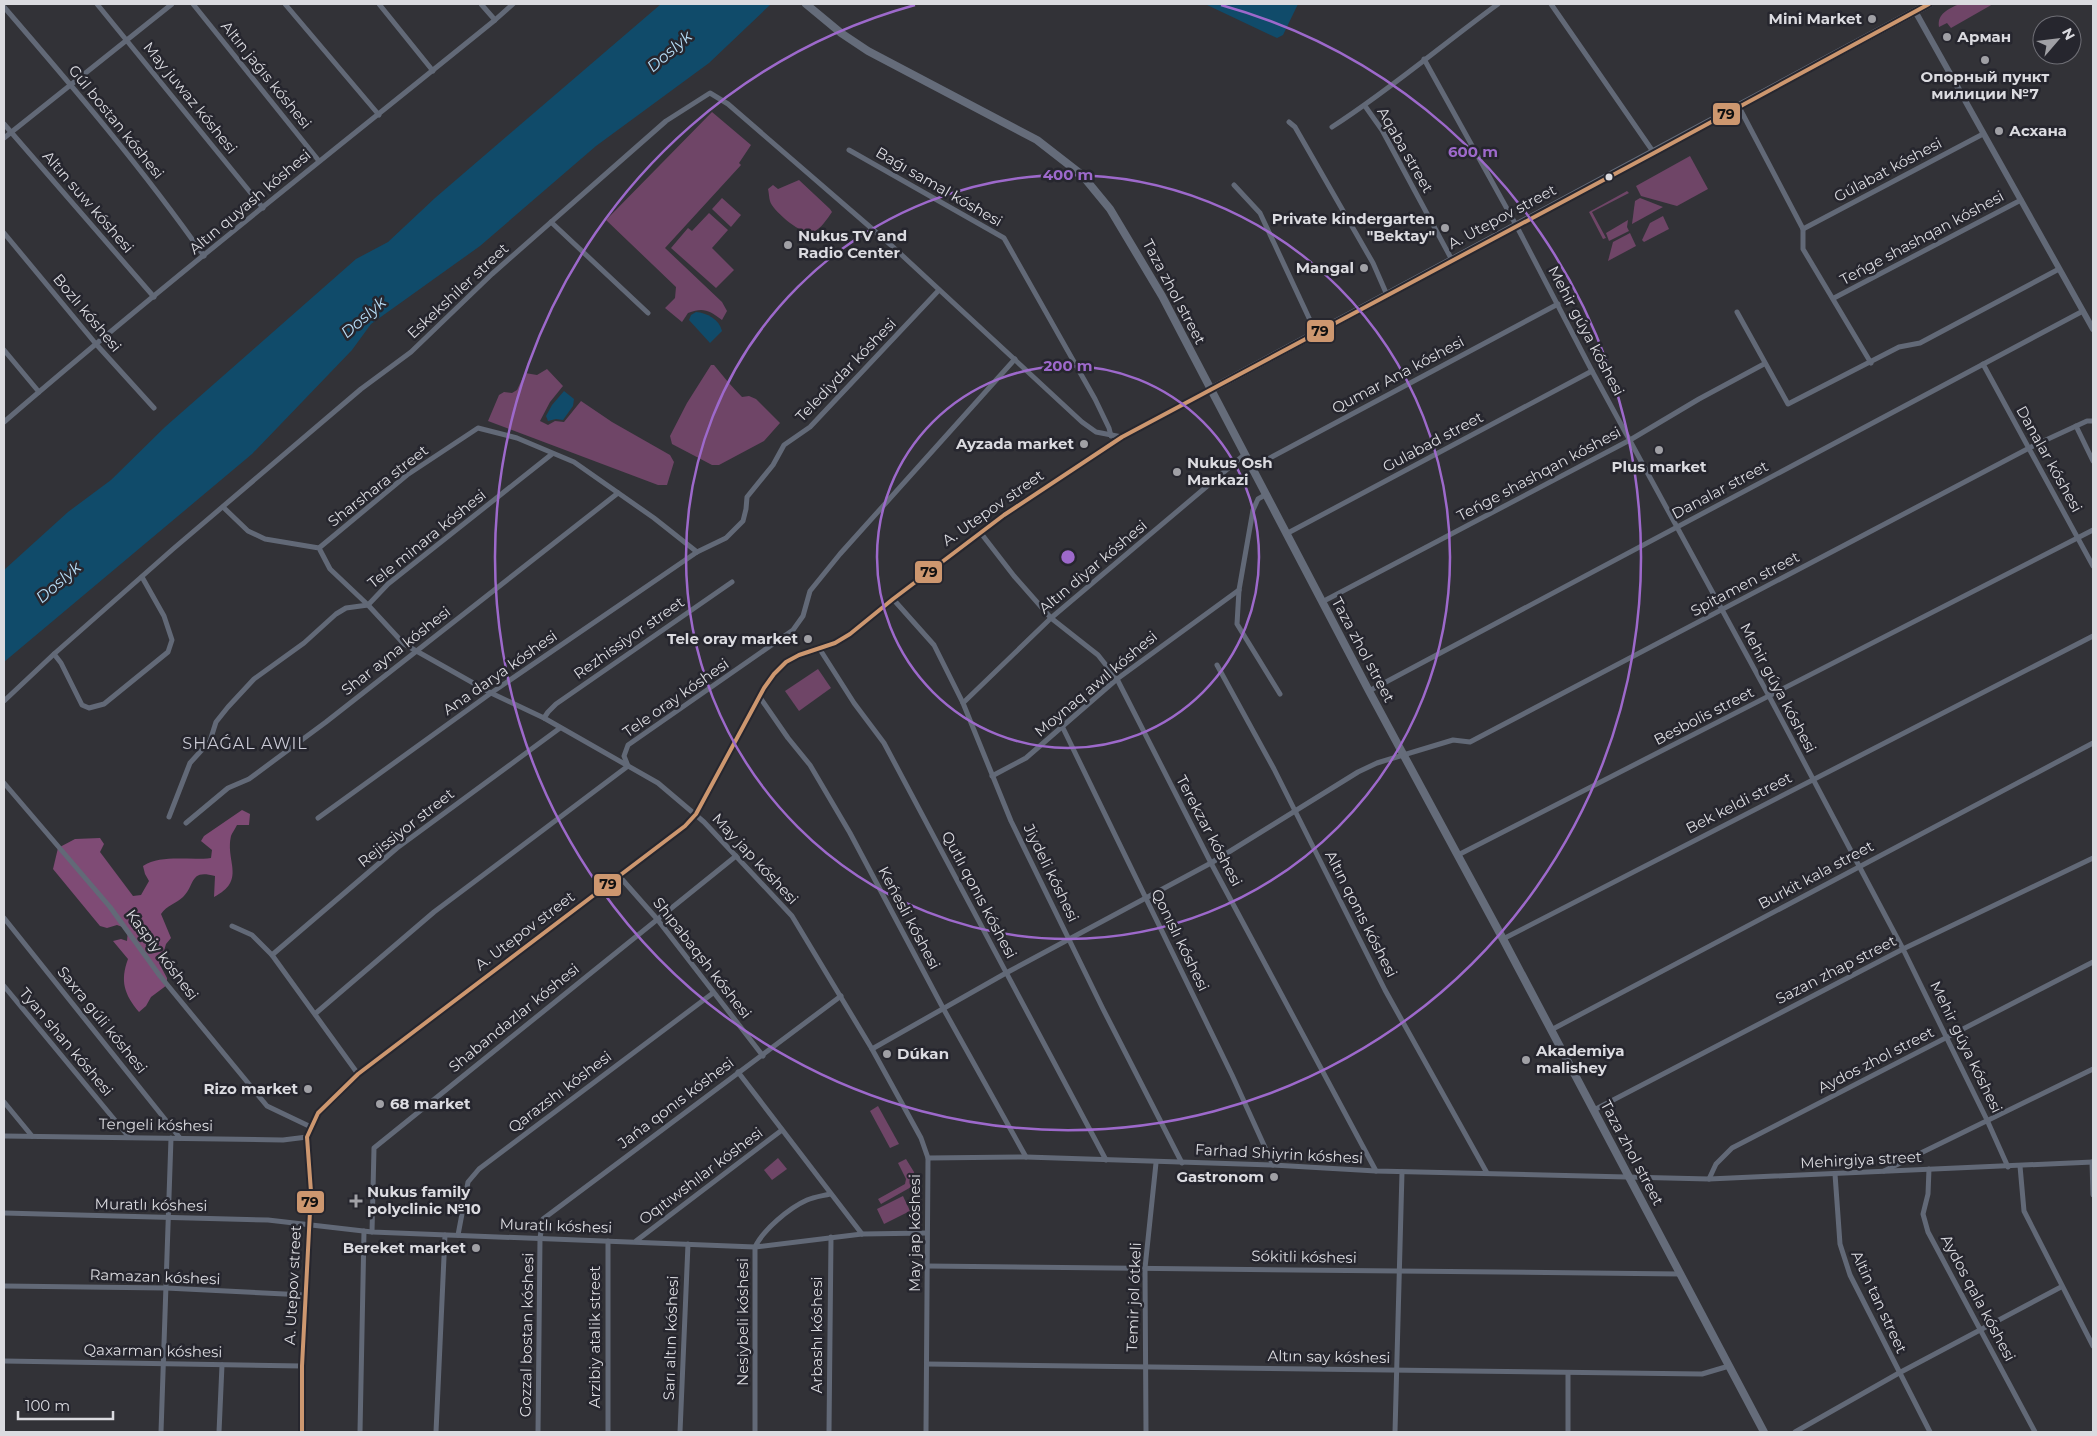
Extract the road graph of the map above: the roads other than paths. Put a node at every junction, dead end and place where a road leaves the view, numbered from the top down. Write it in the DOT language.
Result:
graph roads {
  1 [pos="97,4"];
  2 [pos="172,4"];
  3 [pos="193,4"];
  4 [pos="285,4"];
  5 [pos="379,4"];
  6 [pos="481,4"];
  7 [pos="513,4"];
  8 [pos="806,4"];
  9 [pos="1498,4"];
  10 [pos="1551,4"];
  11 [pos="1929,4"];
  12 [pos="4,7"];
  13 [pos="1915,11"];
  14 [pos="496,20"];
  15 [pos="127,40"];
  16 [pos="1424,59"];
  17 [pos="433,71"];
  18 [pos="70,84"];
  19 [pos="1365,106"];
  20 [pos="1739,106"];
  21 [pos="379,115"];
  22 [pos="1289,122"];
  23 [pos="4,124"];
  24 [pos="1332,127"];
  25 [pos="11,132"];
  26 [pos="1983,134"];
  27 [pos="4,138"];
  28 [pos="849,150"];
  29 [pos="1654,153"];
  30 [pos="319,161"];
  31 [pos="1234,186"];
  32 [pos="2021,200"];
  33 [pos="263,208"];
  34 [pos="551,222"];
  35 [pos="1516,225"];
  36 [pos="1804,229"];
  37 [pos="4,233"];
  38 [pos="204,256"];
  39 [pos="1452,260"];
  40 [pos="2059,269"];
  41 [pos="939,290"];
  42 [pos="1387,295"];
  43 [pos="154,297"];
  44 [pos="1834,298"];
  45 [pos="1558,304"];
  46 [pos="2084,311"];
  47 [pos="1738,312"];
  48 [pos="648,313"];
  49 [pos="2093,329"];
  50 [pos="1316,333"];
  51 [pos="96,344"];
  52 [pos="4,350"];
  53 [pos="1015,359"];
  54 [pos="1871,363"];
  55 [pos="1764,364"];
  56 [pos="1983,364"];
  57 [pos="1592,371"];
  58 [pos="1210,390"];
  59 [pos="39,392"];
  60 [pos="154,408"];
  61 [pos="2093,421"];
  62 [pos="4,422"];
  63 [pos="2076,426"];
  64 [pos="1111,436"];
  65 [pos="1122,437"];
  66 [pos="1630,440"];
  67 [pos="2030,449"];
  68 [pos="552,454"];
  69 [pos="1244,455"];
  70 [pos="2093,461"];
  71 [pos="1251,468"];
  72 [pos="618,493"];
  73 [pos="1265,495"];
  74 [pos="223,507"];
  75 [pos="1678,526"];
  76 [pos="2093,530"];
  77 [pos="980,532"];
  78 [pos="1286,534"];
  79 [pos="2078,537"];
  80 [pos="319,548"];
  81 [pos="697,552"];
  82 [pos="2093,566"];
  83 [pos="142,577"];
  84 [pos="732,582"];
  85 [pos="1238,590"];
  86 [pos="892,599"];
  87 [pos="1322,602"];
  88 [pos="368,605"];
  89 [pos="1723,610"];
  90 [pos="1051,618"];
  91 [pos="2093,636"];
  92 [pos="819,648"];
  93 [pos="417,652"];
  94 [pos="54,654"];
  95 [pos="1217,665"];
  96 [pos="1117,679"];
  97 [pos="1369,691"];
  98 [pos="491,693"];
  99 [pos="1280,694"];
  100 [pos="759,696"];
  101 [pos="1769,696"];
  102 [pos="4,701"];
  103 [pos="963,703"];
  104 [pos="544,718"];
  105 [pos="560,728"];
  106 [pos="1063,728"];
  107 [pos="2093,743"];
  108 [pos="1404,754"];
  109 [pos="628,766"];
  110 [pos="992,776"];
  111 [pos="1812,779"];
  112 [pos="4,783"];
  113 [pos="1296,812"];
  114 [pos="696,814"];
  115 [pos="169,817"];
  116 [pos="318,818"];
  117 [pos="186,823"];
  118 [pos="1458,855"];
  119 [pos="736,856"];
  120 [pos="2093,860"];
  121 [pos="1211,863"];
  122 [pos="1859,866"];
  123 [pos="620,877"];
  124 [pos="1146,899"];
  125 [pos="4,918"];
  126 [pos="657,919"];
  127 [pos="232,926"];
  128 [pos="1503,939"];
  129 [pos="1070,940"];
  130 [pos="1903,949"];
  131 [pos="272,955"];
  132 [pos="2093,962"];
  133 [pos="1006,973"];
  134 [pos="4,986"];
  135 [pos="713,993"];
  136 [pos="842,996"];
  137 [pos="943,1008"];
  138 [pos="316,1013"];
  139 [pos="1551,1030"];
  140 [pos="1948,1037"];
  141 [pos="872,1049"];
  142 [pos="763,1056"];
  143 [pos="2093,1069"];
  144 [pos="738,1072"];
  145 [pos="358,1074"];
  146 [pos="4,1102"];
  147 [pos="1594,1110"];
  148 [pos="1988,1120"];
  149 [pos="311,1127"];
  150 [pos="782,1130"];
  151 [pos="4,1136"];
  152 [pos="32,1136"];
  153 [pos="128,1136"];
  154 [pos="171,1138"];
  155 [pos="180,1138"];
  156 [pos="308,1138"];
  157 [pos="1026,1157"];
  158 [pos="928,1158"];
  159 [pos="1106,1160"];
  160 [pos="1156,1162"];
  161 [pos="2093,1162"];
  162 [pos="1182,1163"];
  163 [pos="1273,1165"];
  164 [pos="2020,1166"];
  165 [pos="2008,1167"];
  166 [pos="1929,1170"];
  167 [pos="1376,1171"];
  168 [pos="1402,1172"];
  169 [pos="1881,1172"];
  170 [pos="1487,1173"];
  171 [pos="1835,1174"];
  172 [pos="1629,1176"];
  173 [pos="1709,1179"];
  174 [pos="830,1194"];
  175 [pos="2093,1195"];
  176 [pos="4,1213"];
  177 [pos="169,1218"];
  178 [pos="310,1224"];
  179 [pos="364,1231"];
  180 [pos="372,1232"];
  181 [pos="927,1233"];
  182 [pos="862,1234"];
  183 [pos="445,1235"];
  184 [pos="458,1235"];
  185 [pos="831,1237"];
  186 [pos="540,1238"];
  187 [pos="608,1241"];
  188 [pos="635,1242"];
  189 [pos="688,1244"];
  190 [pos="755,1247"];
  191 [pos="927,1266"];
  192 [pos="1145,1268"];
  193 [pos="1399,1270"];
  194 [pos="1681,1274"];
  195 [pos="4,1286"];
  196 [pos="2061,1287"];
  197 [pos="166,1288"];
  198 [pos="305,1295"];
  199 [pos="1981,1329"];
  200 [pos="2093,1346"];
  201 [pos="4,1361"];
  202 [pos="163,1363"];
  203 [pos="927,1364"];
  204 [pos="222,1365"];
  205 [pos="302,1366"];
  206 [pos="1145,1366"];
  207 [pos="1729,1366"];
  208 [pos="1395,1371"];
  209 [pos="1568,1373"];
  210 [pos="1899,1373"];
  211 [pos="161,1432"];
  212 [pos="219,1432"];
  213 [pos="302,1432"];
  214 [pos="360,1432"];
  215 [pos="436,1432"];
  216 [pos="538,1432"];
  217 [pos="608,1432"];
  218 [pos="680,1432"];
  219 [pos="755,1432"];
  220 [pos="829,1432"];
  221 [pos="926,1432"];
  222 [pos="1146,1432"];
  223 [pos="1394,1432"];
  224 [pos="1568,1432"];
  225 [pos="1764,1432"];
  226 [pos="1796,1432"];
  227 [pos="1930,1432"];
  228 [pos="2035,1432"];
  1 -- 15 [label="street, May juwaz kóshesi"];
  2 -- 15 [label="street"];
  3 -- 30 [label="street, Altın jaǵıs kóshesi"];
  4 -- 21 [label="street"];
  5 -- 17 [label="street"];
  6 -- 14 [label="street"];
  7 -- 14 [label="street, Altın quyash kóshesi"];
  8 -- 58 [label="main road, Taza zhol street"];
  9 -- 16 [label="street"];
  10 -- 29 [label="street"];
  11 -- 13 [label="main road, A. Utepov street"];
  12 -- 18 [label="street, Gúl bostan kóshesi"];
  13 -- 20 [label="main road, A. Utepov street"];
  13 -- 26 [label="street"];
  14 -- 17 [label="street, Altın quyash kóshesi"];
  15 -- 18 [label="street"];
  15 -- 33 [label="street, May juwaz kóshesi"];
  16 -- 19 [label="street"];
  16 -- 35 [label="street, Mehir gúyа kóshesi"];
  17 -- 21 [label="street, Altın quyash kóshesi"];
  18 -- 25 [label="street"];
  18 -- 38 [label="street, Gúl bostan kóshesi"];
  19 -- 24 [label="street"];
  19 -- 39 [label="street, Aqaba street"];
  20 -- 29 [label="main road, A. Utepov street"];
  20 -- 36 [label="street, Teńge shashqan kóshesi"];
  21 -- 30 [label="street, Altın quyash kóshesi"];
  22 -- 42 [label="street"];
  23 -- 25 [label="street, Altın suw kóshesi"];
  25 -- 27 [label="street"];
  25 -- 43 [label="street, Altın suw kóshesi"];
  26 -- 32 [label="street"];
  26 -- 36 [label="street, Gúlabat kóshesi"];
  28 -- 64 [label="street, Baǵı samal kóshesi"];
  29 -- 35 [label="main road, A. Utepov street"];
  30 -- 33 [label="street, Altın quyash kóshesi"];
  31 -- 50 [label="street"];
  32 -- 40 [label="street"];
  32 -- 44 [label="street, Teńge shashqan kóshesi"];
  33 -- 38 [label="street, Altın quyash kóshesi"];
  34 -- 41 [label="street, Eskekshiler street"];
  34 -- 48 [label="street"];
  34 -- 74 [label="street, Eskekshiler street"];
  35 -- 39 [label="main road, A. Utepov street"];
  35 -- 45 [label="street, Mehir gúyа kóshesi"];
  36 -- 44 [label="street, Teńge shashqan kóshesi"];
  37 -- 51 [label="street, Bozlı kóshesi"];
  38 -- 43 [label="street, Altın quyash kóshesi"];
  39 -- 42 [label="main road, A. Utepov street"];
  40 -- 46 [label="street"];
  40 -- 54 [label="street"];
  41 -- 53 [label="street"];
  41 -- 81 [label="street, Telediydar kóshesi"];
  42 -- 50 [label="main road, A. Utepov street"];
  43 -- 51 [label="street, Altın quyash kóshesi"];
  44 -- 54 [label="street, Teńge shashqan kóshesi"];
  45 -- 57 [label="street, Mehir gúyа kóshesi"];
  45 -- 71 [label="street, Qumar Ana kóshesi"];
  46 -- 49 [label="street"];
  46 -- 56 [label="street, Danalar street"];
  47 -- 55 [label="street"];
  50 -- 58 [label="main road, A. Utepov street"];
  51 -- 59 [label="street, Altın quyash kóshesi"];
  51 -- 60 [label="street, Bozlı kóshesi"];
  52 -- 59 [label="street"];
  53 -- 64 [label="street"];
  53 -- 109 [label="street, Tele oray kóshesi"];
  54 -- 55 [label="street"];
  55 -- 66 [label="street, Teńge shashqan kóshesi"];
  56 -- 67 [label="street, Danalar kóshesi"];
  56 -- 75 [label="street, Danalar street"];
  57 -- 66 [label="street, Mehir gúyа kóshesi"];
  57 -- 78 [label="street, Gulabad street"];
  58 -- 65 [label="street, A. Utepov street"];
  58 -- 69 [label="main road, Taza zhol street"];
  59 -- 62 [label="street, Altın quyash kóshesi"];
  61 -- 63 [label="street, Spitamen street"];
  63 -- 67 [label="street, Spitamen street"];
  63 -- 70 [label="street"];
  64 -- 65 [label="street"];
  65 -- 77 [label="street, A. Utepov street"];
  66 -- 75 [label="street, Mehir gúyа kóshesi"];
  66 -- 87 [label="street, Teńge shashqan kóshesi"];
  67 -- 79 [label="street, Danalar kóshesi"];
  67 -- 89 [label="street, Spitamen street"];
  68 -- 72 [label="street"];
  68 -- 80 [label="street, Sharshara street"];
  68 -- 88 [label="street, Tele minara kóshesi"];
  69 -- 71 [label="main road, Taza zhol street"];
  69 -- 90 [label="street, Altın diyar kóshesi"];
  71 -- 73 [label="main road, Taza zhol street"];
  72 -- 81 [label="street"];
  72 -- 93 [label="street, Shar ayna kóshesi"];
  73 -- 78 [label="main road, Taza zhol street"];
  73 -- 85 [label="street"];
  74 -- 80 [label="street"];
  74 -- 83 [label="street, Eskekshiler street"];
  75 -- 89 [label="street, Mehir gúyа kóshesi"];
  75 -- 97 [label="street, Danalar street"];
  76 -- 79 [label="street, Besbolis street"];
  77 -- 86 [label="street, A. Utepov street"];
  77 -- 90 [label="street, Terekzar kóshesi"];
  78 -- 87 [label="main road, Taza zhol street"];
  79 -- 82 [label="street, Danalar kóshesi"];
  79 -- 101 [label="street, Besbolis street"];
  80 -- 88 [label="street, May jap kóshesi"];
  81 -- 98 [label="street, Ana darya kóshesi"];
  83 -- 94 [label="street, Eskekshiler street"];
  83 -- 94 [label="street"];
  84 -- 104 [label="street, Rezhissiyor street"];
  85 -- 96 [label="street, Moynaq awıl kóshesi"];
  85 -- 99 [label="street"];
  86 -- 92 [label="street, A. Utepov street"];
  86 -- 103 [label="street, Jiydeli kóshesi"];
  87 -- 97 [label="main road, Taza zhol street"];
  88 -- 93 [label="street, May jap kóshesi"];
  88 -- 115 [label="street, Tele minara kóshesi"];
  89 -- 101 [label="street, Mehir gúyа kóshesi"];
  89 -- 108 [label="street, Spitamen street"];
  90 -- 96 [label="street, Terekzar kóshesi"];
  90 -- 103 [label="street, Altın diyar kóshesi"];
  91 -- 111 [label="street, Bek keldi street"];
  92 -- 100 [label="street, A. Utepov street"];
  92 -- 133 [label="street, Qutlı qonıs kóshesi"];
  93 -- 98 [label="street, May jap kóshesi"];
  93 -- 117 [label="street, Shar ayna kóshesi"];
  94 -- 102 [label="street, Eskekshiler street"];
  95 -- 113 [label="street, Altın qonıs kóshesi"];
  96 -- 106 [label="street, Moynaq awıl kóshesi"];
  96 -- 121 [label="street, Terekzar kóshesi"];
  97 -- 108 [label="main road, Taza zhol street"];
  98 -- 104 [label="street, May jap kóshesi"];
  98 -- 116 [label="street, Ana darya kóshesi"];
  100 -- 114 [label="street, A. Utepov street"];
  100 -- 137 [label="street, Keńesli kóshesi"];
  101 -- 111 [label="street, Mehir gúyа kóshesi"];
  101 -- 118 [label="street, Besbolis street"];
  103 -- 110 [label="street, Jiydeli kóshesi"];
  104 -- 105 [label="street, May jap kóshesi"];
  105 -- 109 [label="street, May jap kóshesi"];
  105 -- 131 [label="street, Rejissiyor street"];
  106 -- 110 [label="street, Moynaq awıl kóshesi"];
  106 -- 124 [label="street, Qonıslı kóshesi"];
  107 -- 122 [label="street, Burkit kala street"];
  108 -- 113 [label="street, Spitamen street"];
  108 -- 118 [label="main road, Taza zhol street"];
  109 -- 114 [label="street, May jap kóshesi"];
  109 -- 138 [label="street"];
  110 -- 129 [label="street, Jiydeli kóshesi"];
  111 -- 122 [label="street, Mehir gúyа kóshesi"];
  111 -- 128 [label="street, Bek keldi street"];
  112 -- 149 [label="street, Kaspiy kóshesi"];
  113 -- 121 [label="street, Spitamen street"];
  113 -- 170 [label="street, Altın qonıs kóshesi"];
  114 -- 119 [label="street, May jap kóshesi"];
  114 -- 123 [label="street, A. Utepov street"];
  118 -- 128 [label="main road, Taza zhol street"];
  119 -- 126 [label="street, Shabandazlar kóshesi"];
  119 -- 136 [label="street, May jap kóshesi"];
  120 -- 130 [label="street, Sazan zhap street"];
  121 -- 124 [label="street, Spitamen street"];
  121 -- 167 [label="street, Terekzar kóshesi"];
  122 -- 130 [label="street, Mehir gúyа kóshesi"];
  122 -- 139 [label="street, Burkit kala street"];
  123 -- 126 [label="street, Shıpabaqsh kóshesi"];
  123 -- 145 [label="street, A. Utepov street"];
  124 -- 129 [label="street, Spitamen street"];
  124 -- 163 [label="street, Qonıslı kóshesi"];
  125 -- 155 [label="street, Saxra gúli kóshesi"];
  126 -- 135 [label="street, Shıpabaqsh kóshesi"];
  126 -- 180 [label="street, Shabandazlar kóshesi"];
  127 -- 131 [label="street"];
  128 -- 139 [label="main road, Taza zhol street"];
  129 -- 133 [label="street, Spitamen street"];
  129 -- 162 [label="street, Jiydeli kóshesi"];
  130 -- 140 [label="street, Mehir gúyа kóshesi"];
  130 -- 147 [label="street, Sazan zhap street"];
  131 -- 138 [label="street"];
  132 -- 140 [label="street, Aydos zhol street"];
  133 -- 137 [label="street, Spitamen street"];
  133 -- 159 [label="street, Qutlı qonıs kóshesi"];
  134 -- 153 [label="street, Tyan shan kóshesi"];
  135 -- 142 [label="street, Shıpabaqsh kóshesi"];
  135 -- 184 [label="street, Qarazshı kóshesi"];
  136 -- 141 [label="street, May jap kóshesi"];
  136 -- 142 [label="street, Jańa qonıs kóshesi"];
  137 -- 141 [label="street, Spitamen street"];
  137 -- 157 [label="street, Keńesli kóshesi"];
  138 -- 145 [label="street"];
  139 -- 147 [label="main road, Taza zhol street"];
  140 -- 148 [label="street, Mehir gúyа kóshesi"];
  140 -- 173 [label="street, Aydos zhol street"];
  141 -- 158 [label="street, May jap kóshesi"];
  142 -- 144 [label="street, Jańa qonıs kóshesi"];
  143 -- 148 [label="street"];
  144 -- 150 [label="street"];
  144 -- 186 [label="street, Jańa qonıs kóshesi"];
  145 -- 149 [label="street, A. Utepov street"];
  146 -- 152 [label="street"];
  147 -- 172 [label="main road, Taza zhol street"];
  148 -- 165 [label="street, Mehir gúyа kóshesi"];
  148 -- 169 [label="street"];
  149 -- 156 [label="street, A. Utepov street"];
  150 -- 174 [label="street"];
  150 -- 188 [label="street, Oqıtıwshılar kóshesi"];
  151 -- 152 [label="street, Tengeli kóshesi"];
  152 -- 153 [label="street, Tengeli kóshesi"];
  153 -- 154 [label="street, Tengeli kóshesi"];
  154 -- 155 [label="street, Tengeli kóshesi"];
  154 -- 177 [label="street"];
  155 -- 156 [label="street, Tengeli kóshesi"];
  156 -- 178 [label="street, A. Utepov street"];
  157 -- 158 [label="street, Farhad Shiyrin kóshesi"];
  157 -- 159 [label="street, Farhad Shiyrin kóshesi"];
  158 -- 181 [label="street, May jap kóshesi"];
  159 -- 160 [label="street, Farhad Shiyrin kóshesi"];
  160 -- 162 [label="street, Farhad Shiyrin kóshesi"];
  160 -- 192 [label="street, Temir jol ótkeli"];
  161 -- 164 [label="street, Mehirgiya street"];
  161 -- 175 [label="street"];
  162 -- 163 [label="street, Farhad Shiyrin kóshesi"];
  163 -- 167 [label="street, Farhad Shiyrin kóshesi"];
  164 -- 165 [label="street, Mehirgiya street"];
  164 -- 196 [label="street"];
  165 -- 166 [label="street, Mehirgiya street"];
  166 -- 169 [label="street, Mehirgiya street"];
  166 -- 199 [label="street, Aydos qala kóshesi"];
  167 -- 168 [label="street, Farhad Shiyrin kóshesi"];
  168 -- 170 [label="street, Farhad Shiyrin kóshesi"];
  168 -- 193 [label="street"];
  169 -- 171 [label="street, Mehirgiya street"];
  170 -- 172 [label="street, Farhad Shiyrin kóshesi"];
  171 -- 173 [label="street, Mehirgiya street"];
  171 -- 210 [label="street, Altin tan street"];
  172 -- 173 [label="street, Mehirgiya street"];
  172 -- 194 [label="main road, Taza zhol street"];
  174 -- 182 [label="street"];
  174 -- 190 [label="street, Nesiybeli kóshesi"];
  176 -- 177 [label="street, Muratlı kóshesi"];
  177 -- 178 [label="street, Muratlı kóshesi"];
  177 -- 197 [label="street"];
  178 -- 179 [label="street, Muratlı kóshesi"];
  178 -- 198 [label="street, A. Utepov street"];
  179 -- 180 [label="street, Muratlı kóshesi"];
  179 -- 214 [label="street"];
  180 -- 183 [label="street, Muratlı kóshesi"];
  181 -- 182 [label="street, Muratlı kóshesi"];
  181 -- 191 [label="street, May jap kóshesi"];
  182 -- 185 [label="street, Muratlı kóshesi"];
  183 -- 184 [label="street, Muratlı kóshesi"];
  183 -- 215 [label="street"];
  184 -- 186 [label="street, Muratlı kóshesi"];
  185 -- 190 [label="street, Muratlı kóshesi"];
  185 -- 220 [label="street, Arbashı kóshesi"];
  186 -- 187 [label="street, Muratlı kóshesi"];
  186 -- 216 [label="street, Gozzal bostan kóshesi"];
  187 -- 188 [label="street, Muratlı kóshesi"];
  187 -- 217 [label="street, Arzibiy atalik street"];
  188 -- 189 [label="street, Muratlı kóshesi"];
  189 -- 190 [label="street, Muratlı kóshesi"];
  189 -- 218 [label="street, Sarı altın kóshesi"];
  190 -- 219 [label="street, Nesiybeli kóshesi"];
  191 -- 192 [label="street, Sókitli kóshesi"];
  191 -- 203 [label="street, May jap kóshesi"];
  192 -- 193 [label="street, Sókitli kóshesi"];
  192 -- 206 [label="street, Temir jol ótkeli"];
  193 -- 194 [label="street, Sókitli kóshesi"];
  193 -- 208 [label="street"];
  194 -- 207 [label="main road, Taza zhol street"];
  195 -- 197 [label="street, Ramazan kóshesi"];
  196 -- 199 [label="street"];
  196 -- 200 [label="street"];
  197 -- 198 [label="street, Ramazan kóshesi"];
  197 -- 202 [label="street"];
  198 -- 205 [label="street, A. Utepov street"];
  199 -- 210 [label="street"];
  199 -- 228 [label="street, Aydos qala kóshesi"];
  201 -- 202 [label="street, Qaxarman kóshesi"];
  202 -- 204 [label="street, Qaxarman kóshesi"];
  202 -- 211 [label="street"];
  203 -- 206 [label="street, Altın say kóshesi"];
  203 -- 221 [label="street, May jap kóshesi"];
  204 -- 205 [label="street, Qaxarman kóshesi"];
  204 -- 212 [label="street"];
  205 -- 213 [label="street, A. Utepov street"];
  206 -- 208 [label="street, Altın say kóshesi"];
  206 -- 222 [label="street, Temir jol ótkeli"];
  207 -- 209 [label="street, Altın say kóshesi"];
  207 -- 225 [label="main road, Taza zhol street"];
  208 -- 209 [label="street, Altın say kóshesi"];
  208 -- 223 [label="street"];
  209 -- 224 [label="street"];
  210 -- 226 [label="street"];
  210 -- 227 [label="street, Altin tan street"];
}
